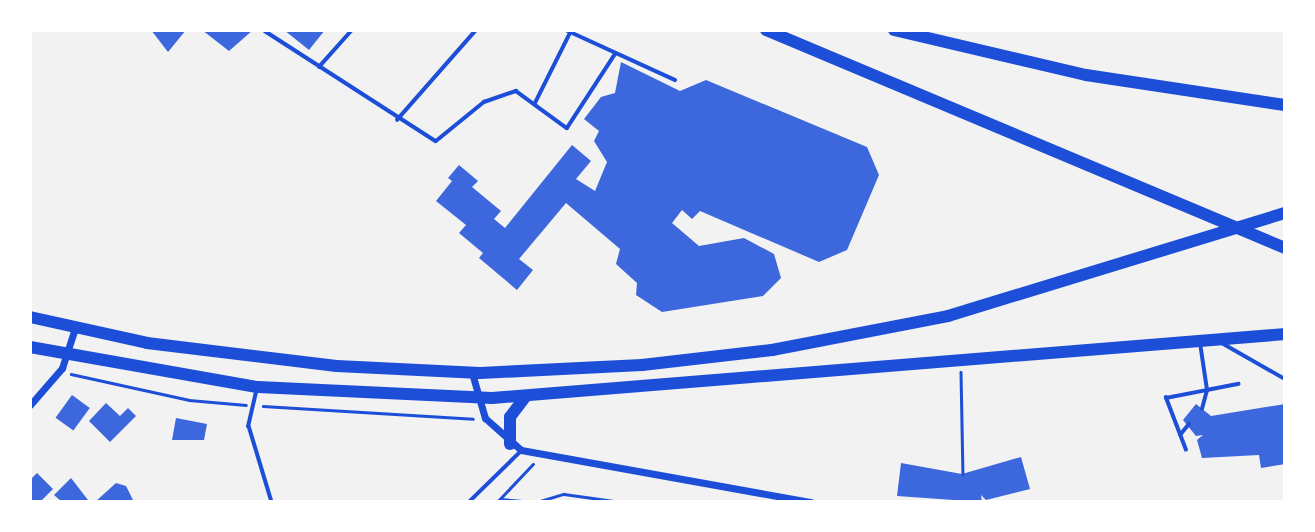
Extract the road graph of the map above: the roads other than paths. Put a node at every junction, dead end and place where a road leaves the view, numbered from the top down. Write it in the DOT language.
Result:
graph roads {
  1 [pos="265,30"];
  2 [pos="352,30"];
  3 [pos="476,30"];
  4 [pos="766,30"];
  5 [pos="894,30"];
  6 [pos="568,32"];
  7 [pos="615,54"];
  8 [pos="319,67"];
  9 [pos="675,80"];
  10 [pos="535,103"];
  11 [pos="1285,105"];
  12 [pos="397,120"];
  13 [pos="1285,213"];
  14 [pos="1285,248"];
  15 [pos="30,317"];
  16 [pos="75,328"];
  17 [pos="1285,334"];
  18 [pos="1218,340"];
  19 [pos="1199,341"];
  20 [pos="30,346"];
  21 [pos="67,356"];
  22 [pos="472,373"];
  23 [pos="1285,379"];
  24 [pos="1238,384"];
  25 [pos="258,387"];
  26 [pos="1208,390"];
  27 [pos="477,397"];
  28 [pos="524,397"];
  29 [pos="30,405"];
  30 [pos="1202,409"];
  31 [pos="1189,424"];
  32 [pos="1180,435"];
  33 [pos="516,447"];
  34 [pos="1186,450"];
  35 [pos="272,502"];
  36 [pos="469,502"];
  37 [pos="811,502"];
  1 -- 8 [label="lane"];
  2 -- 8 [label="lane"];
  3 -- 12 [label="lane"];
  4 -- 14 [label="main road"];
  5 -- 11 [label="main road"];
  6 -- 7 [label="lane"];
  6 -- 10 [label="lane"];
  7 -- 9 [label="lane"];
  7 -- 10 [label="lane"];
  8 -- 12 [label="lane"];
  10 -- 12 [label="lane"];
  13 -- 22 [label="main road"];
  15 -- 16 [label="main road"];
  16 -- 21 [label="street"];
  16 -- 22 [label="main road"];
  17 -- 18 [label="main road"];
  18 -- 19 [label="main road"];
  18 -- 23 [label="lane"];
  19 -- 26 [label="lane"];
  19 -- 28 [label="main road"];
  20 -- 21 [label="main road"];
  21 -- 25 [label="main road"];
  21 -- 29 [label="street"];
  22 -- 27 [label="street"];
  24 -- 26 [label="lane"];
  25 -- 27 [label="main road"];
  25 -- 35 [label="lane"];
  26 -- 30 [label="lane"];
  26 -- 32 [label="lane"];
  27 -- 28 [label="main road"];
  27 -- 33 [label="street"];
  28 -- 33 [label="main road"];
  31 -- 32 [label="lane"];
  32 -- 34 [label="lane"];
  33 -- 36 [label="lane"];
  33 -- 37 [label="street"];
}
